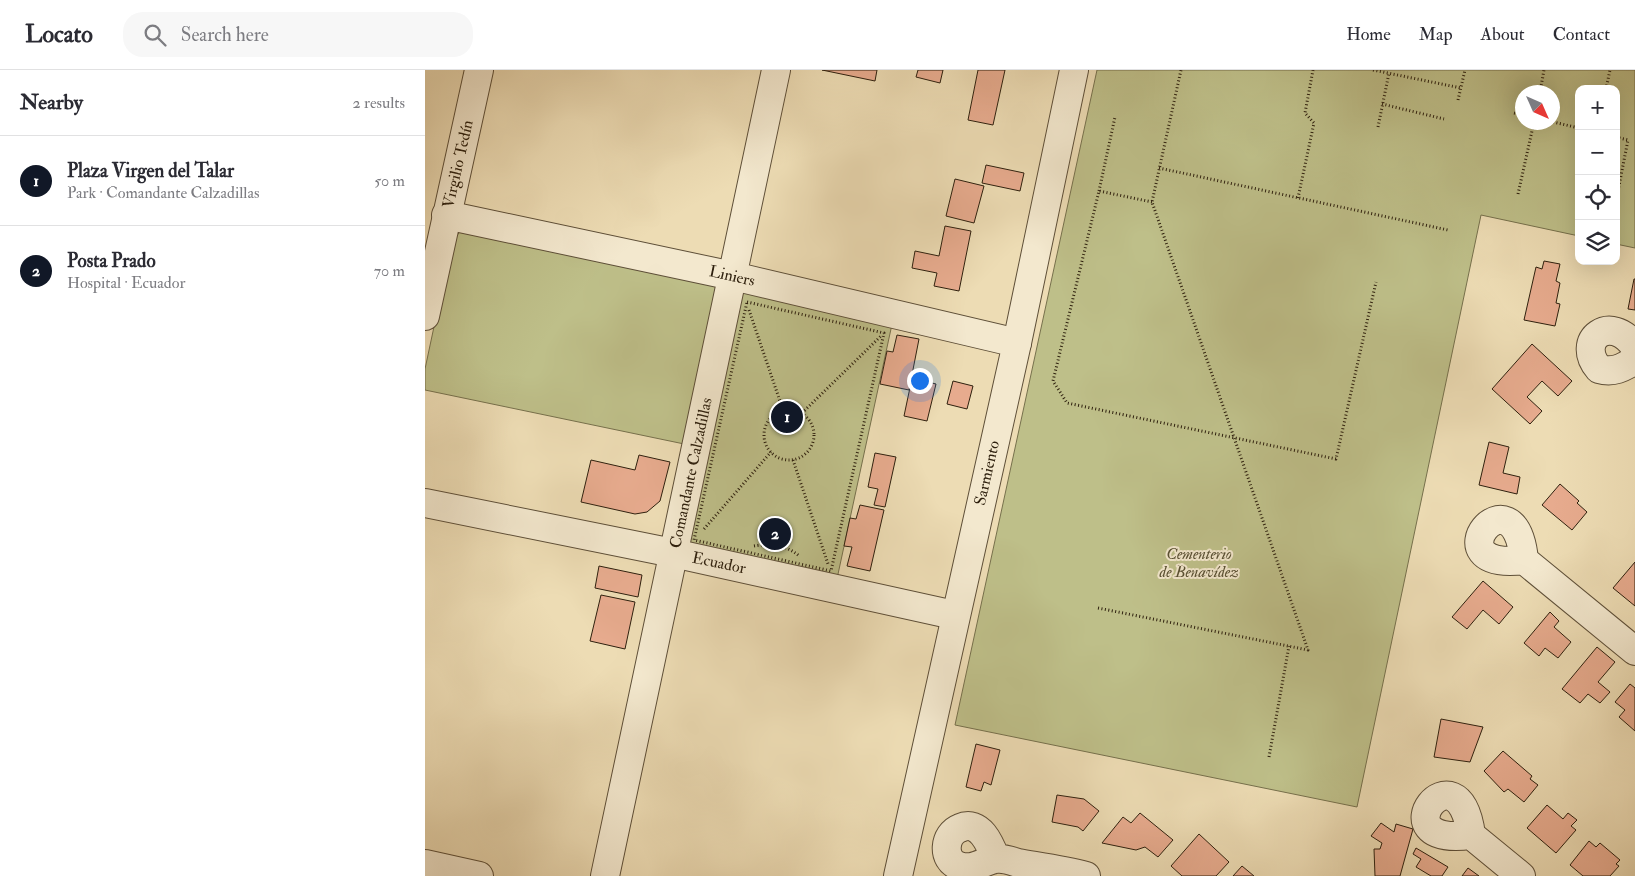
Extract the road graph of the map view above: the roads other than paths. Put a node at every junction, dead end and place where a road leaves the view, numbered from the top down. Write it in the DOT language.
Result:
graph roads {
  1 [pos="479,70"];
  2 [pos="776,70"];
  3 [pos="1074,70"];
  4 [pos="446,216"];
  5 [pos="733,276"];
  6 [pos="425,316"];
  7 [pos="1017,343"];
  8 [pos="1635,347"];
  9 [pos="1635,360"];
  10 [pos="425,503"];
  11 [pos="683,547"];
  12 [pos="1525,560"];
  13 [pos="954,615"];
  14 [pos="1635,651"];
  15 [pos="1471,836"];
  16 [pos="996,859"];
  17 [pos="425,864"];
  18 [pos="479,876"];
  19 [pos="605,876"];
  20 [pos="897,876"];
  21 [pos="1086,876"];
  22 [pos="1521,876"];
  1 -- 4 [label="street, Virgilio Tedín"];
  2 -- 5 [label="street, Comandante Calzadillas"];
  3 -- 7 [label="street, Sarmiento"];
  4 -- 5 [label="street, Liniers"];
  4 -- 6 [label="street, Virgilio Tedín"];
  5 -- 7 [label="street, Liniers"];
  5 -- 11 [label="street, Comandante Calzadillas"];
  7 -- 13 [label="street, Sarmiento"];
  8 -- 9 [label="street"];
  10 -- 11 [label="street, Ecuador"];
  11 -- 13 [label="street, Ecuador"];
  11 -- 19 [label="street, Comandante Calzadillas"];
  12 -- 14 [label="street"];
  13 -- 20 [label="street, Sarmiento"];
  15 -- 22 [label="street"];
  16 -- 21 [label="street"];
  17 -- 18 [label="street"];
}
